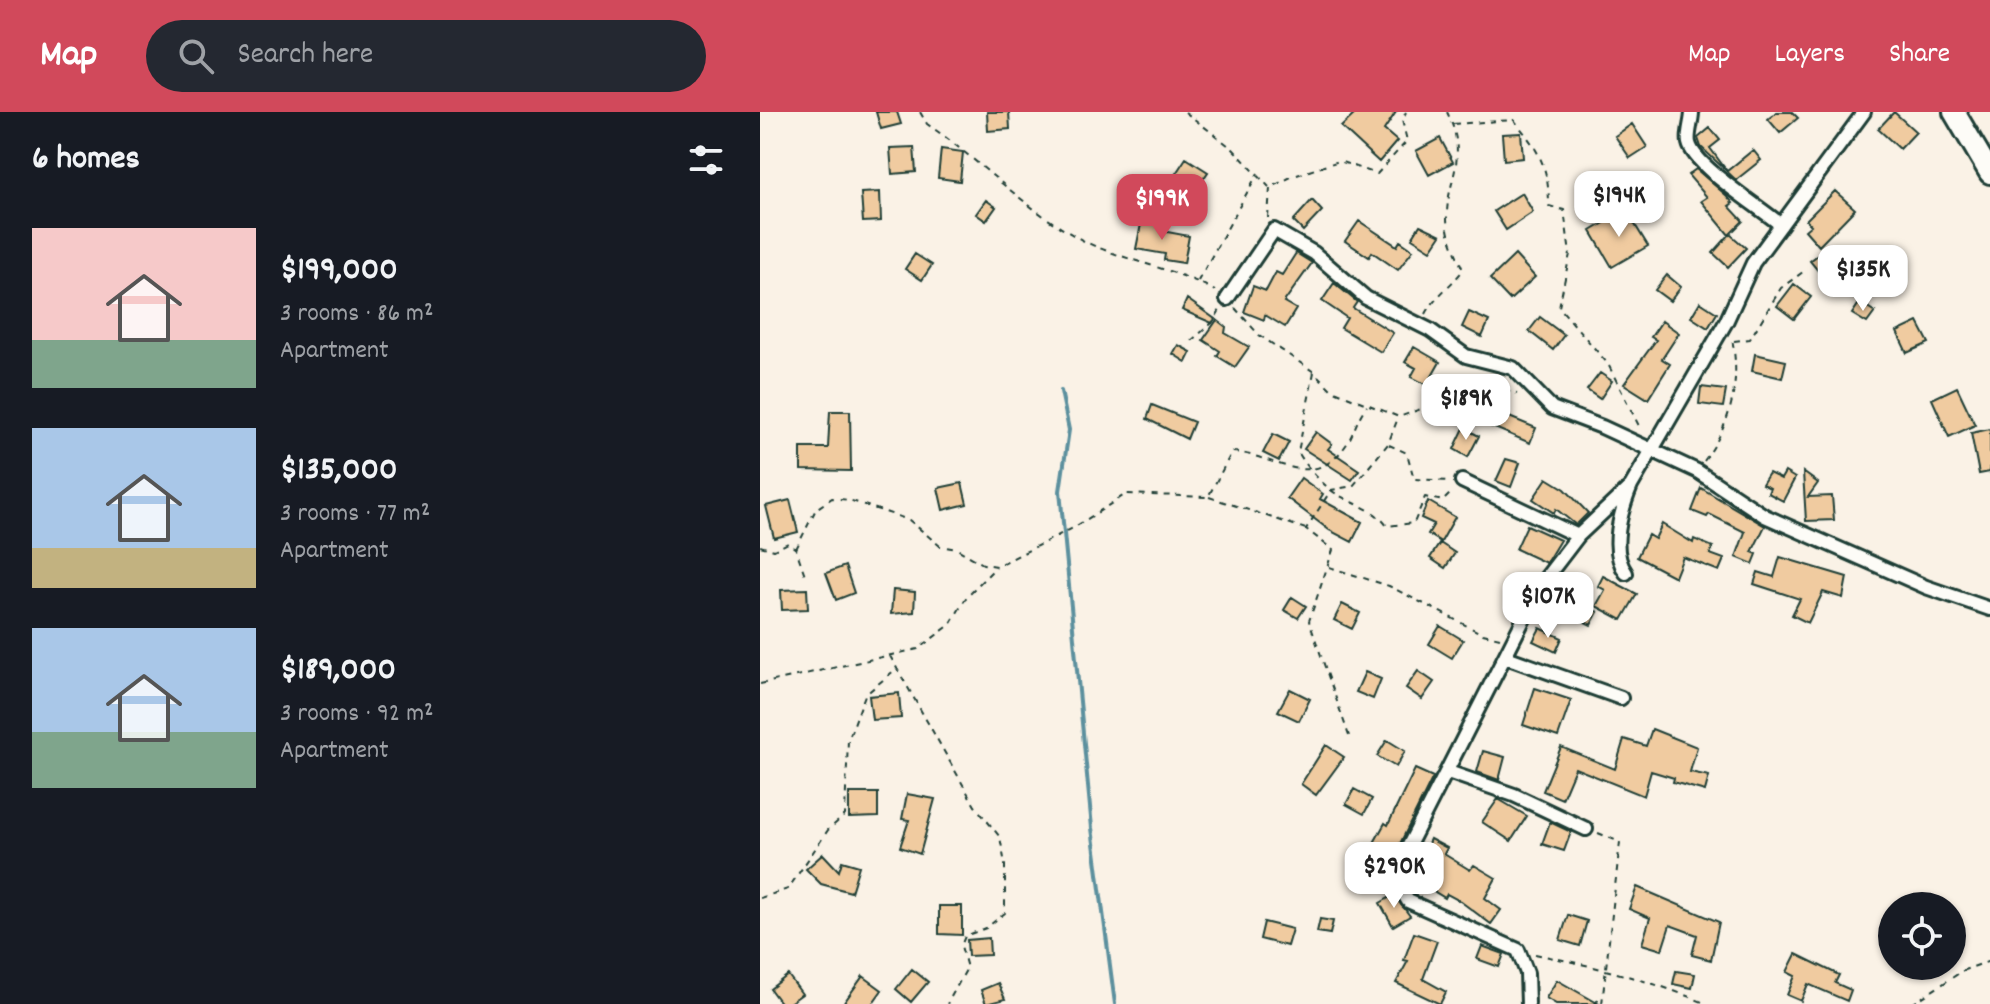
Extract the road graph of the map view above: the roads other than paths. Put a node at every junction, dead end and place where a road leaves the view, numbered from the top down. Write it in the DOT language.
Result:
graph roads {
  1 [pos="1692,112"];
  2 [pos="1864,112"];
  3 [pos="1954,112"];
  4 [pos="1990,173"];
  5 [pos="1781,225"];
  6 [pos="1227,299"];
  7 [pos="1652,453"];
  8 [pos="1462,481"];
  9 [pos="1631,486"];
  10 [pos="1578,536"];
  11 [pos="1626,573"];
  12 [pos="1990,609"];
  13 [pos="1506,657"];
  14 [pos="1621,698"];
  15 [pos="1448,772"];
  16 [pos="1586,829"];
  17 [pos="1528,1004"];
  1 -- 5 [label="street"];
  2 -- 5 [label="street"];
  3 -- 4 [label="highway"];
  5 -- 7 [label="street"];
  6 -- 7 [label="street"];
  7 -- 9 [label="street"];
  7 -- 12 [label="street"];
  8 -- 10 [label="street"];
  9 -- 10 [label="street"];
  9 -- 11 [label="street"];
  10 -- 13 [label="street"];
  13 -- 14 [label="street"];
  13 -- 15 [label="street"];
  15 -- 16 [label="street"];
  15 -- 17 [label="street"];
}
